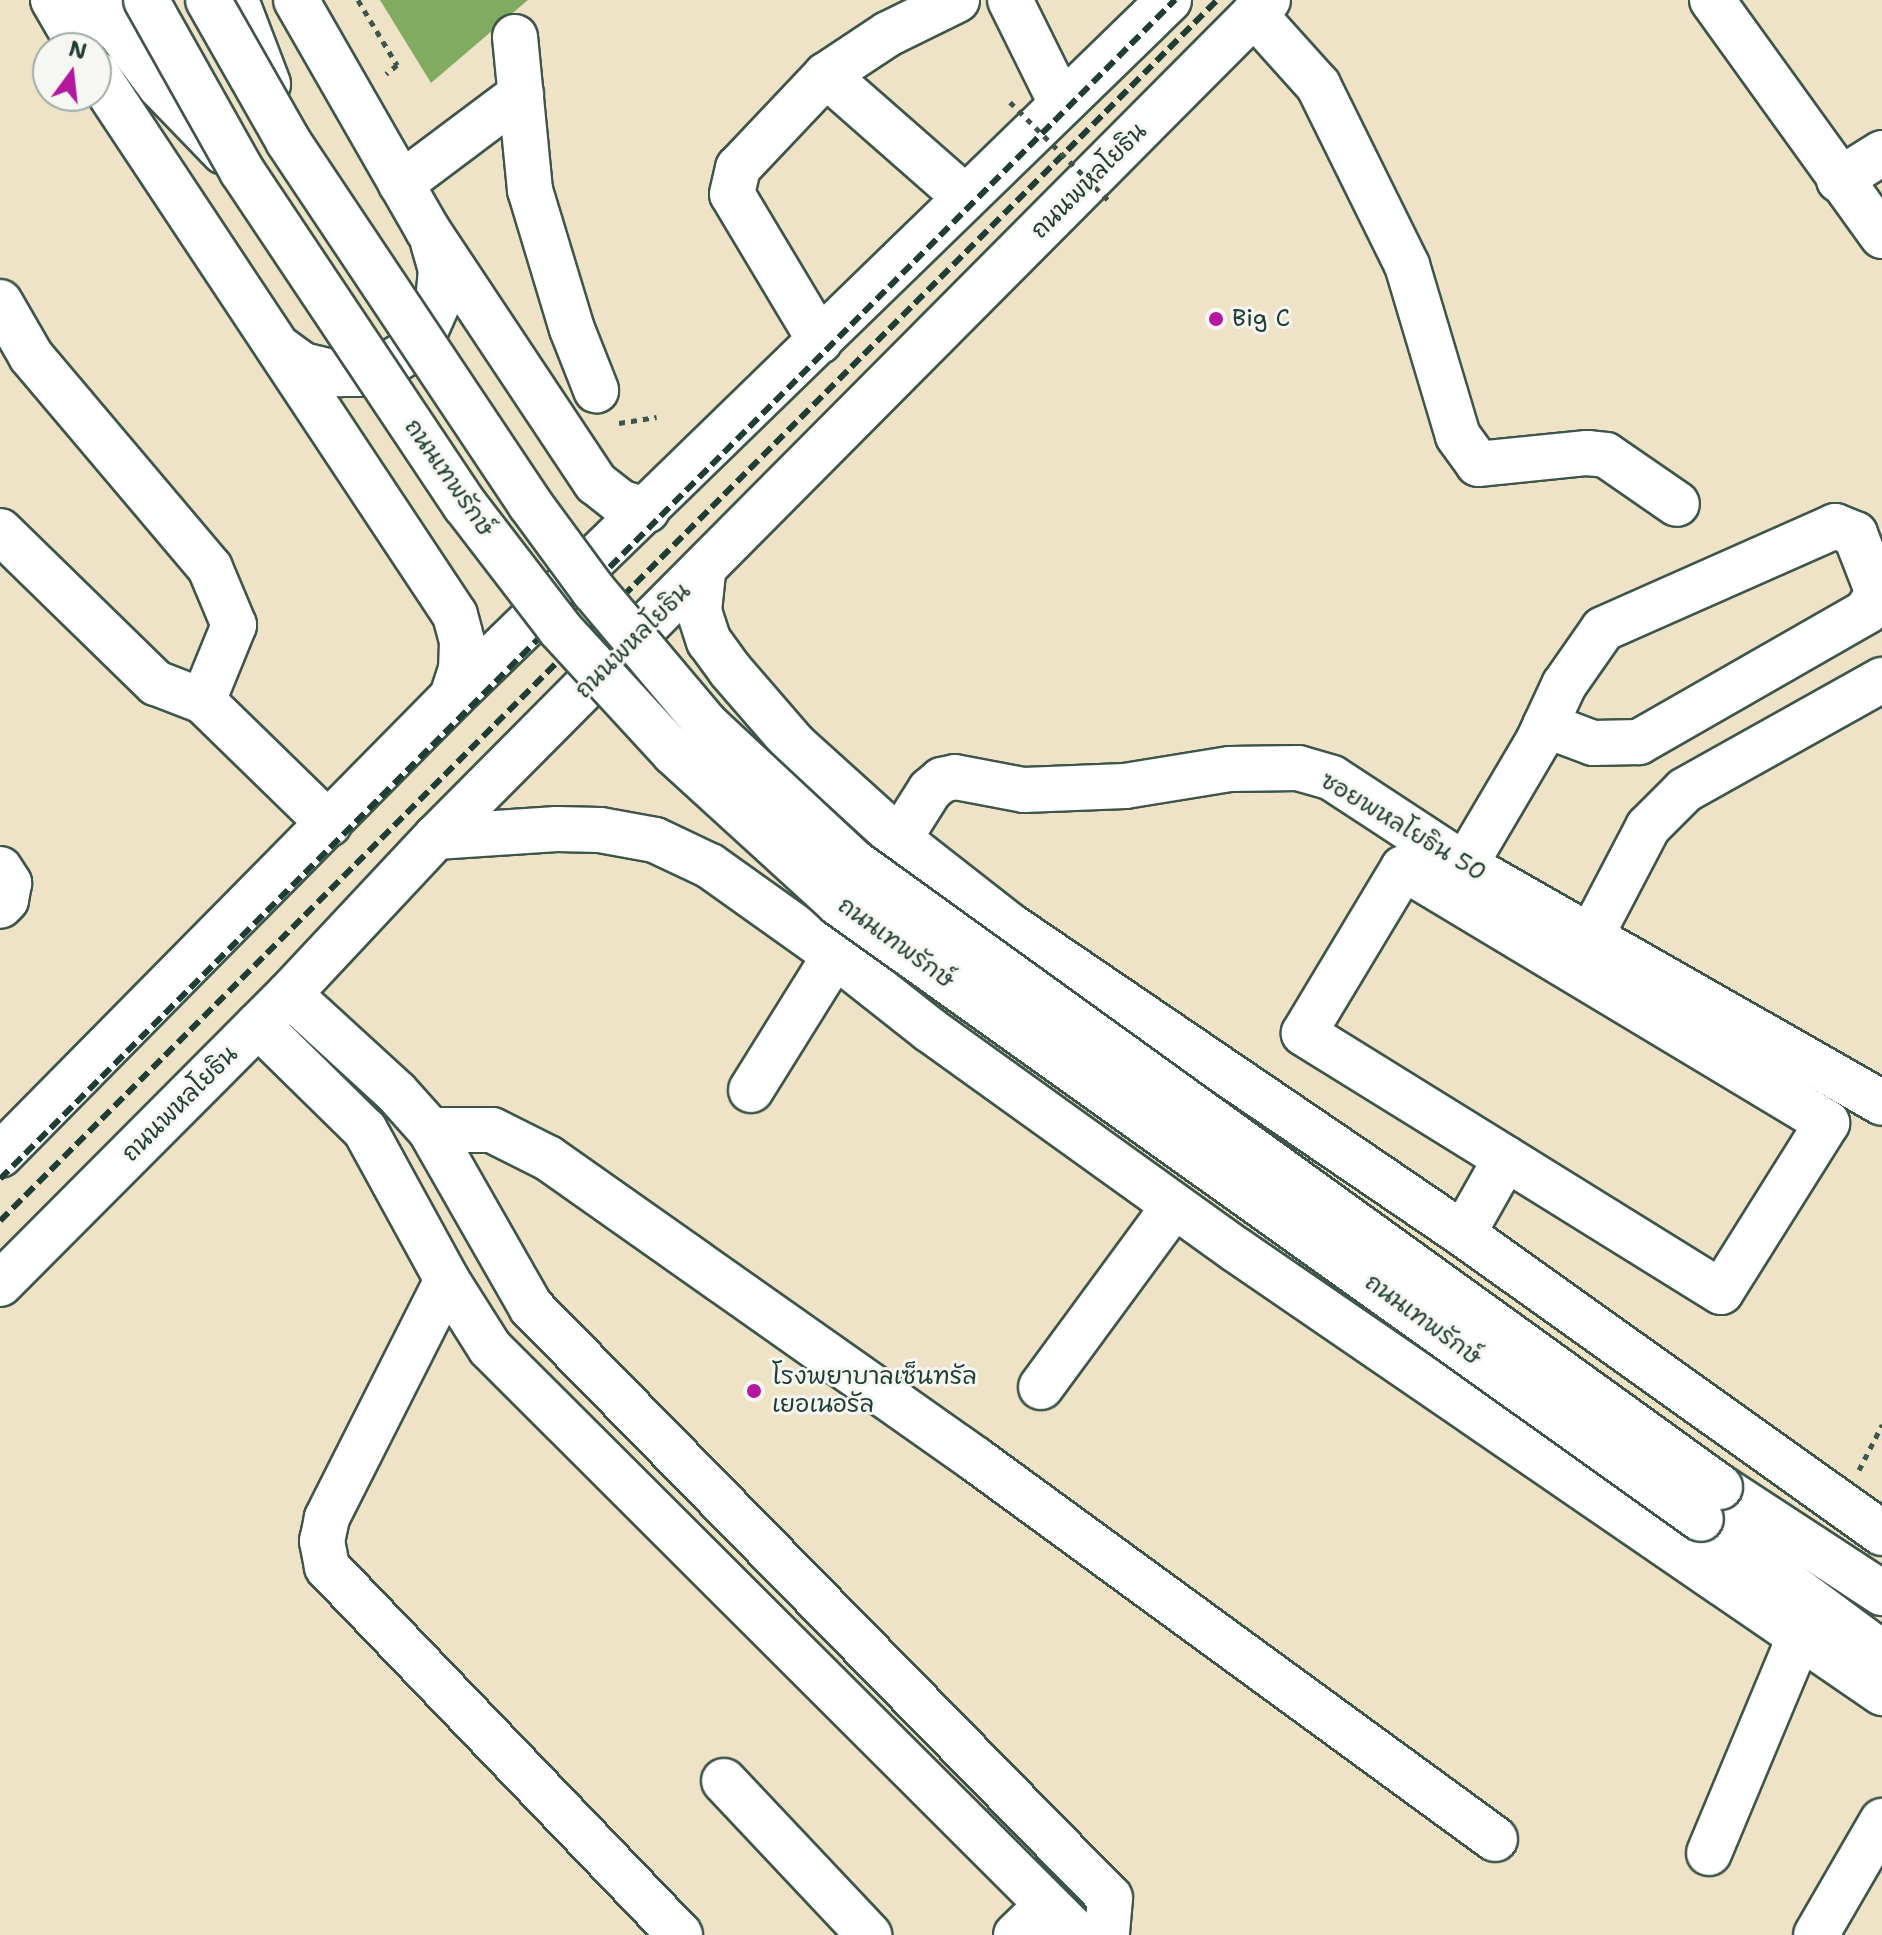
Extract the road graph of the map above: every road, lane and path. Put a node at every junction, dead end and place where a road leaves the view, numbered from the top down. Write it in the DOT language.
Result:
graph roads {
  1 [pos="53,0"];
  2 [pos="68,0"];
  3 [pos="96,0"];
  4 [pos="146,0"];
  5 [pos="208,0"];
  6 [pos="236,0"];
  7 [pos="296,0"];
  8 [pos="957,0"];
  9 [pos="1010,0"];
  10 [pos="1169,0"];
  11 [pos="1712,0"];
  12 [pos="1261,7"];
  13 [pos="72,32"];
  14 [pos="81,32"];
  15 [pos="515,37"];
  16 [pos="826,75"];
  17 [pos="521,94"];
  18 [pos="112,96"];
  19 [pos="1010,102"];
  20 [pos="1061,103"];
  21 [pos="288,141"];
  22 [pos="1882,153"];
  23 [pos="242,171"];
  24 [pos="1839,180"];
  25 [pos="401,184"];
  26 [pos="965,197"];
  27 [pos="1108,200"];
  28 [pos="427,229"];
  29 [pos="1882,236"];
  30 [pos="0,302"];
  31 [pos="260,324"];
  32 [pos="820,341"];
  33 [pos="596,390"];
  34 [pos="1677,504"];
  35 [pos="647,510"];
  36 [pos="0,531"];
  37 [pos="703,573"];
  38 [pos="1882,680"];
  39 [pos="452,697"];
  40 [pos="203,701"];
  41 [pos="1545,725"];
  42 [pos="329,824"];
  43 [pos="436,837"];
  44 [pos="899,839"];
  45 [pos="1465,865"];
  46 [pos="0,869"];
  47 [pos="0,906"];
  48 [pos="1009,925"];
  49 [pos="1590,938"];
  50 [pos="835,955"];
  51 [pos="289,994"];
  52 [pos="258,1025"];
  53 [pos="930,1030"];
  54 [pos="751,1090"];
  55 [pos="1882,1103"];
  56 [pos="430,1130"];
  57 [pos="0,1155"];
  58 [pos="1506,1158"];
  59 [pos="1174,1206"];
  60 [pos="1463,1234"];
  61 [pos="447,1280"];
  62 [pos="0,1284"];
  63 [pos="1041,1387"];
  64 [pos="1882,1425"];
  65 [pos="1710,1503"];
  66 [pos="1843,1504"];
  67 [pos="1882,1533"];
  68 [pos="1882,1593"];
  69 [pos="1800,1635"];
  70 [pos="1882,1653"];
  71 [pos="1882,1693"];
  72 [pos="724,1781"];
  73 [pos="1882,1821"];
  74 [pos="1495,1839"];
  75 [pos="1709,1853"];
  76 [pos="1031,1920"];
  77 [pos="680,1935"];
  78 [pos="869,1935"];
  79 [pos="1078,1935"];
  80 [pos="1107,1935"];
  81 [pos="1816,1935"];
  1 -- 13 [label="main road"];
  2 -- 14 [label="main road"];
  3 -- 23 [label="main road, bridge"];
  4 -- 23 [label="main road, ถนนเทพรักษ์, bridge"];
  5 -- 21 [label="main road, ถนนเทพรักษ์, bridge"];
  6 -- 21 [label="main road, bridge"];
  7 -- 25 [label="main road"];
  8 -- 16 [label="main road"];
  9 -- 20 [label="main road"];
  10 -- 20 [label="main road"];
  11 -- 24 [label="main road"];
  12 -- 34 [label="main road"];
  12 -- 37 [label="main road, ถนนพหลโยธิน"];
  15 -- 17 [label="main road"];
  16 -- 26 [label="main road"];
  16 -- 32 [label="main road"];
  17 -- 25 [label="main road"];
  17 -- 33 [label="main road"];
  18 -- 31 [label="main road"];
  19 -- 27 [label="path, bridge"];
  20 -- 26 [label="main road"];
  21 -- 65 [label="main road, ถนนเทพรักษ์, bridge"];
  22 -- 24 [label="main road"];
  23 -- 65 [label="main road, ถนนเทพรักษ์, bridge"];
  24 -- 29 [label="main road"];
  25 -- 28 [label="main road"];
  26 -- 32 [label="main road"];
  28 -- 31 [label="main road"];
  28 -- 35 [label="main road"];
  30 -- 40 [label="main road"];
  31 -- 39 [label="main road"];
  32 -- 35 [label="main road"];
  35 -- 39 [label="main road"];
  36 -- 40 [label="main road"];
  37 -- 43 [label="main road, ถนนพหลโยธิน"];
  37 -- 44 [label="main road"];
  38 -- 49 [label="main road"];
  39 -- 42 [label="main road"];
  40 -- 42 [label="main road"];
  41 -- 41 [label="main road"];
  41 -- 45 [label="main road"];
  42 -- 57 [label="main road"];
  43 -- 50 [label="main road, ถนนเทพรักษ์"];
  43 -- 51 [label="main road, ถนนพหลโยธิน"];
  44 -- 45 [label="main road, ซอยพหลโยธิน 50"];
  44 -- 48 [label="main road"];
  45 -- 49 [label="main road, ซอยพหลโยธิน 50"];
  46 -- 47 [label="main road"];
  48 -- 53 [label="main road"];
  48 -- 60 [label="main road"];
  49 -- 55 [label="main road, ซอยพหลโยธิน 50"];
  50 -- 53 [label="main road, ถนนเทพรักษ์"];
  50 -- 54 [label="main road"];
  51 -- 52 [label="main road, ถนนพหลโยธิน"];
  51 -- 56 [label="main road"];
  52 -- 61 [label="main road"];
  52 -- 62 [label="main road, ถนนพหลโยธิน"];
  53 -- 59 [label="main road, ถนนเทพรักษ์"];
  56 -- 74 [label="main road"];
  56 -- 80 [label="main road"];
  58 -- 58 [label="main road"];
  58 -- 60 [label="main road"];
  59 -- 63 [label="main road"];
  59 -- 69 [label="main road, ถนนเทพรักษ์"];
  60 -- 66 [label="main road"];
  61 -- 76 [label="main road"];
  61 -- 77 [label="main road"];
  64 -- 66 [label="path"];
  65 -- 68 [label="main road, ถนนเทพรักษ์"];
  65 -- 70 [label="main road, ถนนเทพรักษ์"];
  66 -- 67 [label="main road"];
  69 -- 71 [label="main road, ถนนเทพรักษ์"];
  69 -- 75 [label="main road"];
  72 -- 78 [label="main road"];
  73 -- 81 [label="main road"];
  76 -- 79 [label="main road"];
}
